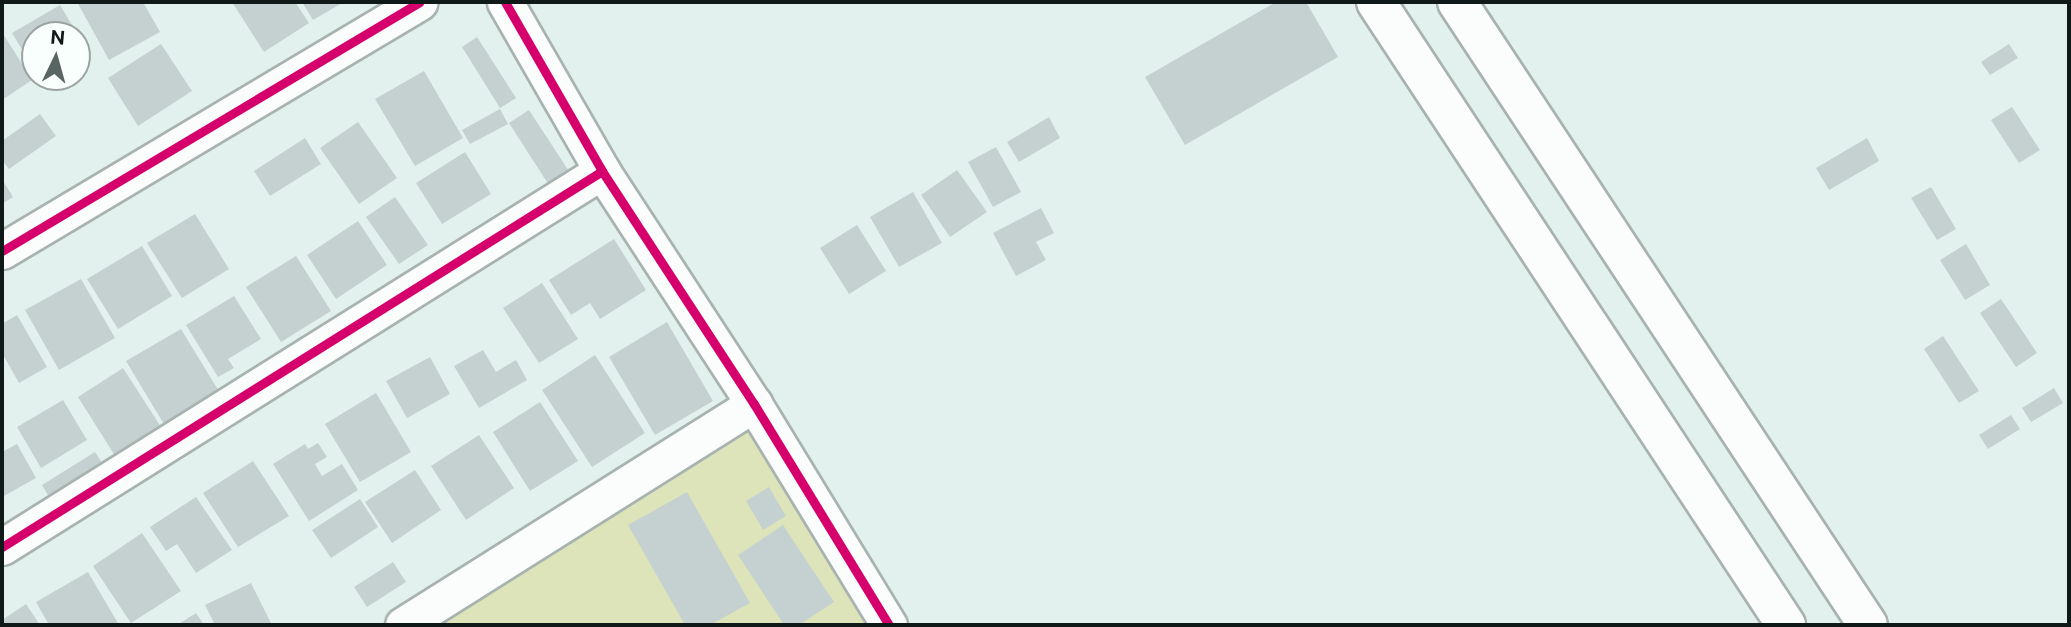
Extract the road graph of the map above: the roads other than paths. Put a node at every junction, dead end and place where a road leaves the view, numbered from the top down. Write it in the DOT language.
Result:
graph roads {
  1 [pos="419,2"];
  2 [pos="505,2"];
  3 [pos="1376,2"];
  4 [pos="1457,2"];
  5 [pos="602,171"];
  6 [pos="2,251"];
  7 [pos="754,404"];
  8 [pos="2,547"];
  9 [pos="403,625"];
  10 [pos="889,625"];
  11 [pos="1786,625"];
  12 [pos="1868,625"];
  1 -- 6 [label="street"];
  2 -- 5 [label="street"];
  3 -- 11 [label="main road"];
  4 -- 12 [label="main road"];
  5 -- 7 [label="street"];
  5 -- 8 [label="street"];
  7 -- 9 [label="street"];
  7 -- 10 [label="street"];
}
